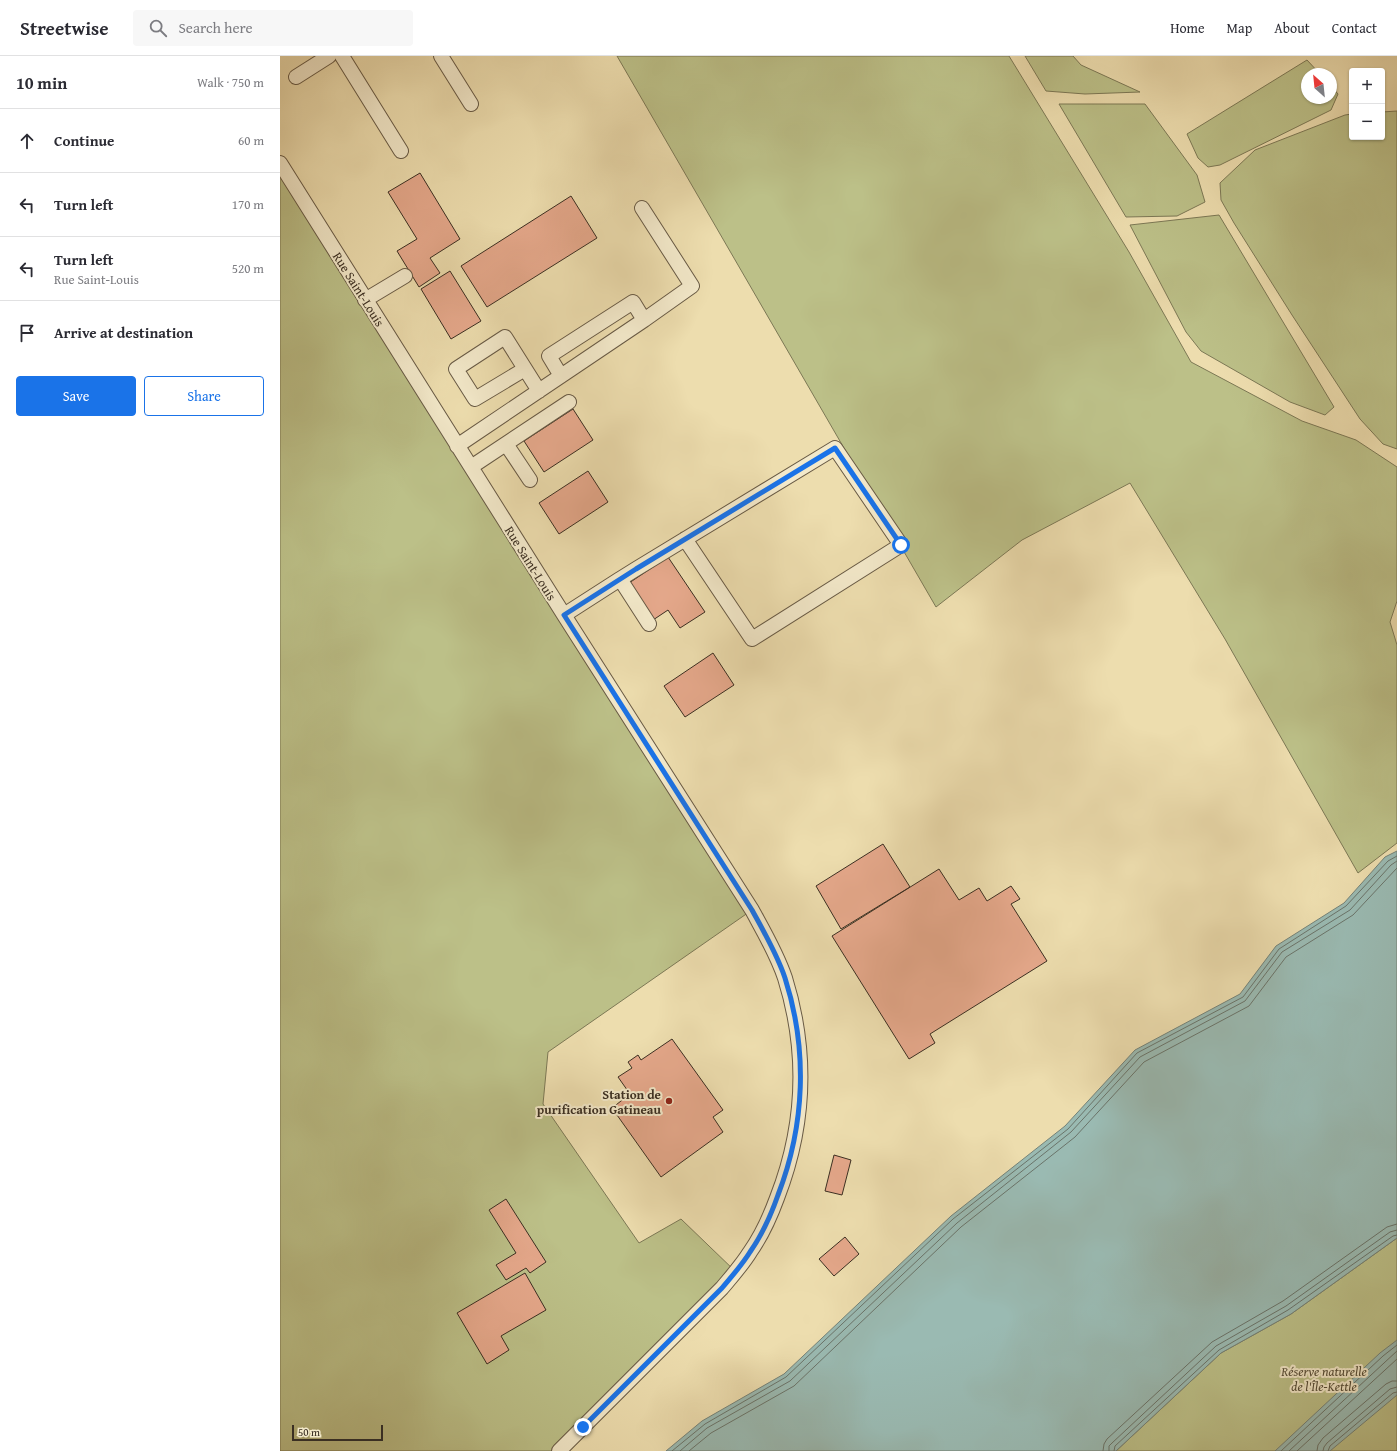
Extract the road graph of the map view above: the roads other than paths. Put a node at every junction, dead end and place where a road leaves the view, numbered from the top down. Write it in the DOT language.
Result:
graph roads {
  1 [pos="329,56"];
  2 [pos="342,56"];
  3 [pos="441,56"];
  4 [pos="296,77"];
  5 [pos="471,104"];
  6 [pos="400,152"];
  7 [pos="280,163"];
  8 [pos="642,208"];
  9 [pos="405,276"];
  10 [pos="365,300"];
  11 [pos="644,320"];
  12 [pos="525,369"];
  13 [pos="561,376"];
  14 [pos="539,391"];
  15 [pos="569,402"];
  16 [pos="506,444"];
  17 [pos="457,446"];
  18 [pos="471,467"];
  19 [pos="530,480"];
  20 [pos="685,539"];
  21 [pos="620,579"];
  22 [pos="564,615"];
  23 [pos="649,624"];
  24 [pos="559,1451"];
  1 -- 4 [label="street"];
  2 -- 6 [label="street"];
  3 -- 5 [label="street"];
  7 -- 10 [label="street, Rue Saint-Louis"];
  8 -- 11 [label="street"];
  9 -- 10 [label="street"];
  10 -- 17 [label="street, Rue Saint-Louis"];
  11 -- 13 [label="street"];
  11 -- 13 [label="street"];
  12 -- 12 [label="street"];
  12 -- 14 [label="street"];
  13 -- 14 [label="street"];
  14 -- 17 [label="street"];
  15 -- 16 [label="street"];
  16 -- 18 [label="street"];
  16 -- 19 [label="street"];
  17 -- 18 [label="street, Rue Saint-Louis"];
  18 -- 22 [label="street, Rue Saint-Louis"];
  20 -- 20 [label="street"];
  20 -- 21 [label="street"];
  21 -- 22 [label="street"];
  21 -- 23 [label="street"];
  22 -- 24 [label="street, Rue Saint-Louis"];
}
